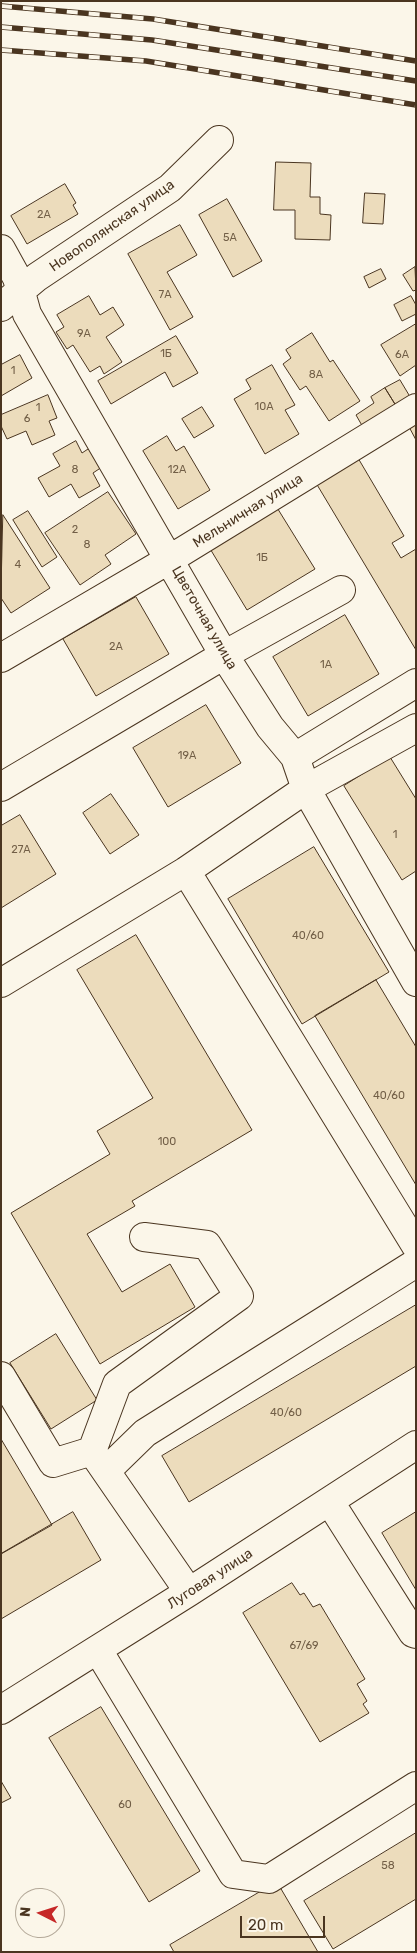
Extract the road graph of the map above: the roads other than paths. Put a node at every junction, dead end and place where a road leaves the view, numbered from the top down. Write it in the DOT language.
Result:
graph roads {
  1 [pos="219,140"];
  2 [pos="1,249"];
  3 [pos="11,299"];
  4 [pos="416,408"];
  5 [pos="170,559"];
  6 [pos="341,590"];
  7 [pos="224,655"];
  8 [pos="1,658"];
  9 [pos="416,683"];
  10 [pos="416,728"];
  11 [pos="295,757"];
  12 [pos="1,787"];
  13 [pos="306,789"];
  14 [pos="186,871"];
  15 [pos="412,966"];
  16 [pos="1,983"];
  17 [pos="144,1237"];
  18 [pos="416,1246"];
  19 [pos="416,1263"];
  20 [pos="1,1376"];
  21 [pos="416,1445"];
  22 [pos="99,1461"];
  23 [pos="330,1502"];
  24 [pos="189,1592"];
  25 [pos="416,1634"];
  26 [pos="98,1650"];
  27 [pos="4,1702"];
  28 [pos="416,1786"];
  1 -- 3 [label="street, Новополянская улица"];
  2 -- 3 [label="street, Цветочная улица"];
  3 -- 5 [label="street, Цветочная улица"];
  4 -- 5 [label="street, Мельничная улица"];
  5 -- 7 [label="street, Цветочная улица"];
  5 -- 8 [label="street, Мельничная улица"];
  6 -- 7 [label="street"];
  7 -- 11 [label="street, Цветочная улица"];
  7 -- 12 [label="street"];
  9 -- 11 [label="street"];
  10 -- 13 [label="street"];
  11 -- 13 [label="street, Цветочная улица"];
  13 -- 14 [label="street"];
  13 -- 15 [label="street, Цветочная улица"];
  14 -- 16 [label="street"];
  14 -- 18 [label="street"];
  17 -- 22 [label="street"];
  19 -- 22 [label="street"];
  20 -- 22 [label="street"];
  21 -- 23 [label="street, Луговая улица"];
  22 -- 24 [label="street"];
  23 -- 24 [label="street, Луговая улица"];
  23 -- 25 [label="street"];
  24 -- 26 [label="street, Луговая улица"];
  26 -- 27 [label="street, Луговая улица"];
  26 -- 28 [label="street"];
}
